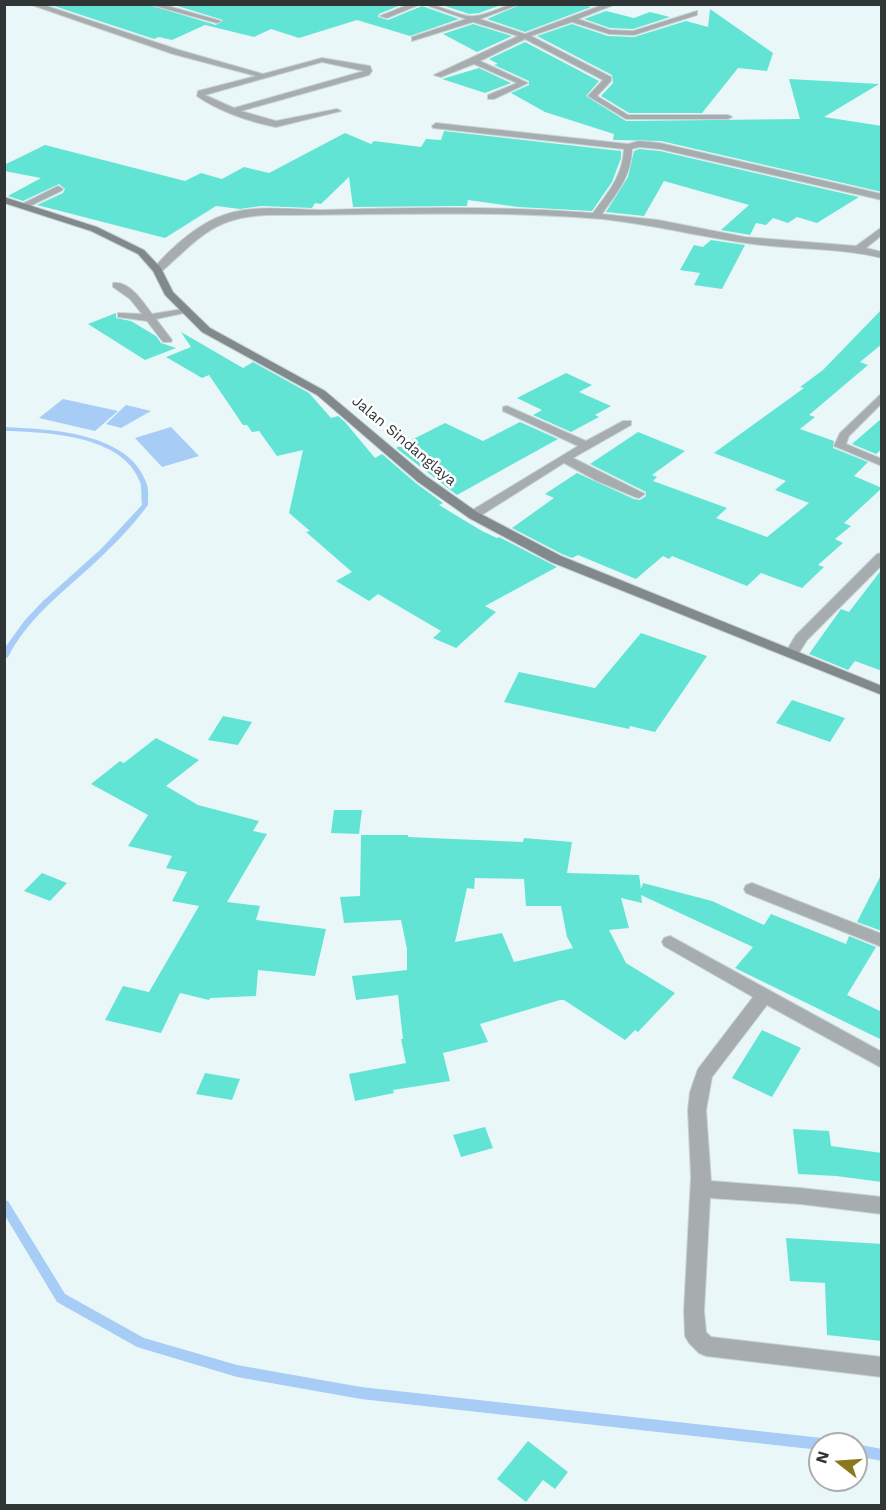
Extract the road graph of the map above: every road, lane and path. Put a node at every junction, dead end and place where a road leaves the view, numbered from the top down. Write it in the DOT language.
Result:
graph roads {
  1 [pos="32,4"];
  2 [pos="151,4"];
  3 [pos="418,4"];
  4 [pos="426,4"];
  5 [pos="517,4"];
  6 [pos="613,4"];
  7 [pos="694,13"];
  8 [pos="384,16"];
  9 [pos="475,19"];
  10 [pos="574,20"];
  11 [pos="217,21"];
  12 [pos="525,36"];
  13 [pos="415,39"];
  14 [pos="474,61"];
  15 [pos="261,75"];
  16 [pos="438,75"];
  17 [pos="491,97"];
  18 [pos="235,110"];
  19 [pos="337,111"];
  20 [pos="728,117"];
  21 [pos="435,126"];
  22 [pos="628,147"];
  23 [pos="58,189"];
  24 [pos="882,197"];
  25 [pos="4,200"];
  26 [pos="23,206"];
  27 [pos="596,216"];
  28 [pos="882,230"];
  29 [pos="860,248"];
  30 [pos="882,255"];
  31 [pos="157,270"];
  32 [pos="117,285"];
  33 [pos="185,310"];
  34 [pos="122,315"];
  35 [pos="148,318"];
  36 [pos="166,340"];
  37 [pos="882,396"];
  38 [pos="507,408"];
  39 [pos="627,423"];
  40 [pos="586,446"];
  41 [pos="564,458"];
  42 [pos="882,463"];
  43 [pos="639,494"];
  44 [pos="473,515"];
  45 [pos="882,557"];
  46 [pos="792,653"];
  47 [pos="882,691"];
  48 [pos="752,889"];
  49 [pos="882,941"];
  50 [pos="670,942"];
  51 [pos="764,996"];
  52 [pos="882,1061"];
  53 [pos="700,1189"];
  54 [pos="882,1206"];
  55 [pos="882,1367"];
  1 -- 15 [label="street"];
  2 -- 11 [label="street"];
  3 -- 8 [label="street"];
  4 -- 9 [label="street"];
  5 -- 9 [label="street"];
  6 -- 10 [label="street"];
  7 -- 10 [label="street"];
  9 -- 12 [label="street"];
  9 -- 13 [label="street"];
  10 -- 12 [label="street"];
  12 -- 14 [label="street"];
  12 -- 20 [label="street"];
  14 -- 16 [label="street"];
  14 -- 17 [label="street"];
  15 -- 18 [label="street"];
  15 -- 18 [label="street"];
  18 -- 19 [label="street"];
  21 -- 22 [label="street"];
  22 -- 24 [label="street"];
  22 -- 27 [label="street"];
  23 -- 26 [label="street"];
  25 -- 26 [label="street, Jalan Sindanglaya"];
  26 -- 31 [label="street, Jalan Sindanglaya"];
  27 -- 29 [label="street"];
  27 -- 31 [label="street"];
  28 -- 29 [label="street"];
  29 -- 30 [label="street"];
  31 -- 33 [label="street, Jalan Sindanglaya"];
  32 -- 35 [label="street"];
  33 -- 35 [label="street"];
  33 -- 44 [label="street, Jalan Sindanglaya"];
  34 -- 35 [label="street"];
  35 -- 36 [label="street"];
  37 -- 42 [label="street"];
  38 -- 40 [label="street"];
  39 -- 40 [label="street"];
  40 -- 41 [label="street"];
  41 -- 43 [label="street"];
  41 -- 44 [label="street"];
  44 -- 46 [label="street, Jalan Sindanglaya"];
  45 -- 46 [label="street"];
  46 -- 47 [label="street, Jalan Sindanglaya"];
  48 -- 49 [label="street"];
  50 -- 51 [label="street"];
  51 -- 52 [label="street"];
  51 -- 53 [label="street"];
  53 -- 54 [label="street"];
  53 -- 55 [label="street"];
}
